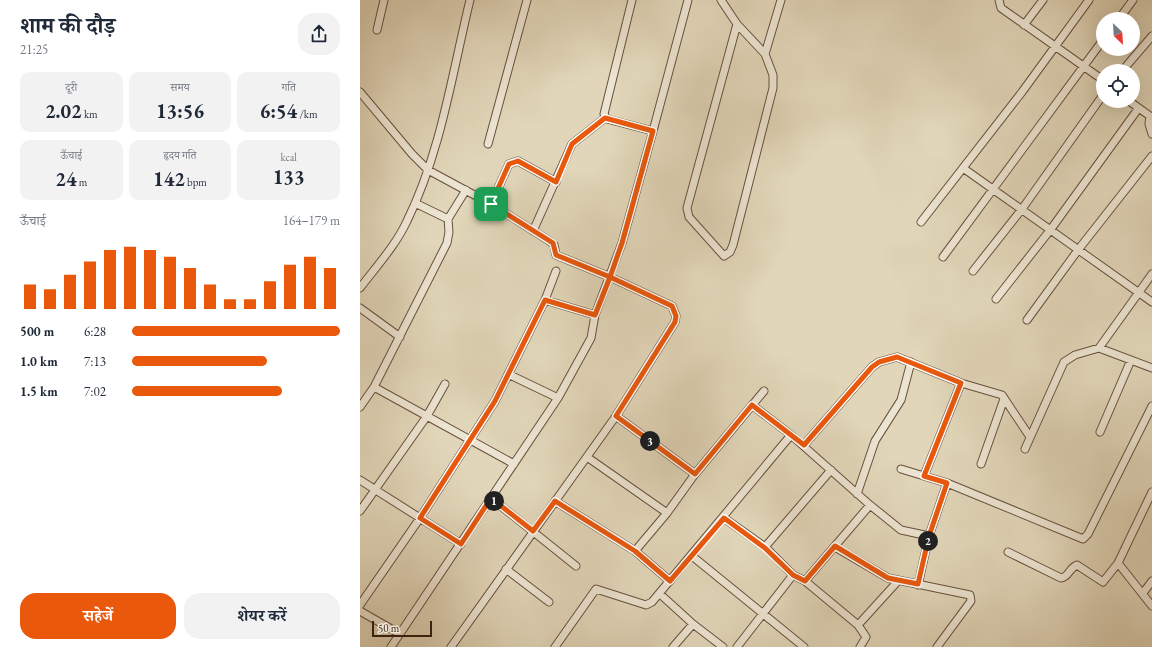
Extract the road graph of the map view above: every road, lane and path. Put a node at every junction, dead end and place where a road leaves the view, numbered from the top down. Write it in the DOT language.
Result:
graph roads {
  1 [pos="384,0"];
  2 [pos="470,0"];
  3 [pos="526,0"];
  4 [pos="632,0"];
  5 [pos="688,0"];
  6 [pos="721,0"];
  7 [pos="781,0"];
  8 [pos="999,0"];
  9 [pos="1043,0"];
  10 [pos="1089,0"];
  11 [pos="1133,0"];
  12 [pos="1124,12"];
  13 [pos="736,24"];
  14 [pos="1024,25"];
  15 [pos="377,30"];
  16 [pos="1152,36"];
  17 [pos="1055,46"];
  18 [pos="1096,49"];
  19 [pos="765,54"];
  20 [pos="1128,64"];
  21 [pos="1083,67"];
  22 [pos="1096,75"];
  23 [pos="360,92"];
  24 [pos="1096,105"];
  25 [pos="1138,109"];
  26 [pos="1151,116"];
  27 [pos="605,118"];
  28 [pos="653,131"];
  29 [pos="1152,134"];
  30 [pos="488,144"];
  31 [pos="1152,156"];
  32 [pos="963,168"];
  33 [pos="428,170"];
  34 [pos="556,182"];
  35 [pos="994,189"];
  36 [pos="466,190"];
  37 [pos="414,203"];
  38 [pos="491,204"];
  39 [pos="1022,209"];
  40 [pos="448,219"];
  41 [pos="921,222"];
  42 [pos="1051,229"];
  43 [pos="533,231"];
  44 [pos="1078,250"];
  45 [pos="943,257"];
  46 [pos="556,271"];
  47 [pos="973,271"];
  48 [pos="1152,274"];
  49 [pos="610,277"];
  50 [pos="360,288"];
  51 [pos="1139,292"];
  52 [pos="545,300"];
  53 [pos="996,300"];
  54 [pos="1152,302"];
  55 [pos="360,308"];
  56 [pos="595,315"];
  57 [pos="1028,320"];
  58 [pos="400,337"];
  59 [pos="1099,348"];
  60 [pos="1131,360"];
  61 [pos="911,362"];
  62 [pos="1152,368"];
  63 [pos="508,374"];
  64 [pos="961,383"];
  65 [pos="445,384"];
  66 [pos="374,387"];
  67 [pos="764,391"];
  68 [pos="558,398"];
  69 [pos="1004,399"];
  70 [pos="752,405"];
  71 [pos="1152,406"];
  72 [pos="360,407"];
  73 [pos="427,416"];
  74 [pos="616,416"];
  75 [pos="1100,432"];
  76 [pos="792,435"];
  77 [pos="1030,437"];
  78 [pos="470,441"];
  79 [pos="804,445"];
  80 [pos="1025,449"];
  81 [pos="587,457"];
  82 [pos="514,464"];
  83 [pos="981,464"];
  84 [pos="901,469"];
  85 [pos="831,470"];
  86 [pos="695,474"];
  87 [pos="924,476"];
  88 [pos="360,480"];
  89 [pos="947,483"];
  90 [pos="375,490"];
  91 [pos="1152,492"];
  92 [pos="857,494"];
  93 [pos="491,498"];
  94 [pos="555,501"];
  95 [pos="870,505"];
  96 [pos="360,511"];
  97 [pos="667,513"];
  98 [pos="420,518"];
  99 [pos="724,518"];
  100 [pos="533,531"];
  101 [pos="929,536"];
  102 [pos="461,544"];
  103 [pos="835,546"];
  104 [pos="765,548"];
  105 [pos="635,551"];
  106 [pos="1008,552"];
  107 [pos="692,556"];
  108 [pos="1118,563"];
  109 [pos="576,566"];
  110 [pos="506,569"];
  111 [pos="793,575"];
  112 [pos="670,581"];
  113 [pos="805,581"];
  114 [pos="898,581"];
  115 [pos="1152,581"];
  116 [pos="918,584"];
  117 [pos="1143,593"];
  118 [pos="660,594"];
  119 [pos="549,602"];
  120 [pos="360,605"];
  121 [pos="1152,606"];
  122 [pos="360,611"];
  123 [pos="763,615"];
  124 [pos="693,624"];
  125 [pos="858,625"];
  126 [pos="400,634"];
  127 [pos="391,647"];
  128 [pos="451,647"];
  129 [pos="555,647"];
  130 [pos="673,647"];
  131 [pos="723,647"];
  132 [pos="737,647"];
  133 [pos="804,647"];
  134 [pos="860,647"];
  135 [pos="937,647"];
  1 -- 15 [label="street"];
  2 -- 33 [label="street"];
  3 -- 30 [label="street"];
  4 -- 27 [label="street"];
  5 -- 28 [label="street"];
  6 -- 13 [label="street"];
  7 -- 19 [label="street"];
  8 -- 14 [label="street"];
  9 -- 14 [label="street"];
  10 -- 17 [label="street"];
  11 -- 12 [label="street"];
  13 -- 19 [label="street"];
  13 -- 19 [label="street"];
  14 -- 17 [label="street"];
  16 -- 20 [label="street"];
  17 -- 21 [label="street"];
  17 -- 32 [label="street"];
  18 -- 21 [label="street"];
  21 -- 22 [label="street"];
  21 -- 35 [label="street"];
  23 -- 33 [label="street"];
  24 -- 39 [label="street"];
  25 -- 26 [label="street"];
  25 -- 42 [label="street"];
  26 -- 29 [label="street"];
  27 -- 28 [label="street"];
  27 -- 34 [label="street"];
  28 -- 49 [label="street"];
  31 -- 44 [label="street"];
  32 -- 35 [label="street"];
  32 -- 41 [label="street"];
  33 -- 36 [label="street"];
  33 -- 37 [label="street"];
  34 -- 38 [label="street"];
  34 -- 43 [label="street"];
  35 -- 39 [label="street"];
  35 -- 45 [label="street"];
  36 -- 38 [label="street"];
  36 -- 40 [label="street"];
  37 -- 40 [label="street"];
  37 -- 50 [label="street"];
  38 -- 43 [label="street"];
  39 -- 42 [label="street"];
  39 -- 47 [label="street"];
  40 -- 58 [label="street"];
  42 -- 44 [label="street"];
  42 -- 53 [label="street"];
  43 -- 49 [label="street"];
  44 -- 51 [label="street"];
  44 -- 57 [label="street"];
  46 -- 52 [label="street"];
  48 -- 51 [label="street"];
  49 -- 56 [label="street"];
  49 -- 74 [label="street"];
  51 -- 54 [label="street"];
  51 -- 59 [label="street"];
  52 -- 56 [label="street"];
  52 -- 63 [label="street"];
  55 -- 58 [label="street"];
  56 -- 68 [label="street"];
  58 -- 66 [label="street"];
  59 -- 60 [label="street"];
  59 -- 77 [label="street"];
  60 -- 62 [label="street"];
  60 -- 75 [label="street"];
  61 -- 64 [label="street"];
  61 -- 79 [label="street"];
  61 -- 92 [label="street"];
  63 -- 68 [label="street"];
  63 -- 78 [label="street"];
  64 -- 69 [label="street"];
  64 -- 87 [label="street"];
  65 -- 73 [label="street"];
  66 -- 72 [label="street"];
  66 -- 73 [label="street"];
  67 -- 70 [label="street"];
  68 -- 82 [label="street"];
  69 -- 77 [label="street"];
  69 -- 83 [label="street"];
  70 -- 76 [label="street"];
  70 -- 86 [label="street"];
  71 -- 89 [label="street"];
  73 -- 78 [label="street"];
  73 -- 90 [label="street"];
  74 -- 81 [label="street"];
  74 -- 86 [label="street"];
  76 -- 79 [label="street"];
  76 -- 99 [label="street"];
  77 -- 80 [label="street"];
  78 -- 82 [label="street"];
  78 -- 98 [label="street"];
  79 -- 85 [label="street"];
  81 -- 94 [label="street"];
  81 -- 97 [label="street"];
  82 -- 93 [label="street"];
  84 -- 87 [label="street"];
  85 -- 92 [label="street"];
  85 -- 104 [label="street"];
  86 -- 97 [label="street"];
  87 -- 89 [label="street"];
  88 -- 90 [label="street"];
  89 -- 101 [label="street"];
  90 -- 96 [label="street"];
  90 -- 98 [label="street"];
  91 -- 108 [label="street"];
  92 -- 95 [label="street"];
  93 -- 100 [label="street"];
  93 -- 102 [label="street"];
  94 -- 100 [label="street"];
  94 -- 105 [label="street"];
  95 -- 101 [label="street"];
  95 -- 103 [label="street"];
  97 -- 105 [label="street"];
  98 -- 102 [label="street"];
  98 -- 120 [label="street"];
  99 -- 104 [label="street"];
  99 -- 107 [label="street"];
  100 -- 109 [label="street"];
  100 -- 110 [label="street"];
  101 -- 116 [label="street"];
  102 -- 126 [label="street"];
  103 -- 113 [label="street"];
  103 -- 114 [label="street"];
  104 -- 111 [label="street"];
  105 -- 112 [label="street"];
  106 -- 108 [label="street"];
  107 -- 112 [label="street"];
  107 -- 123 [label="street"];
  108 -- 117 [label="street"];
  110 -- 119 [label="street"];
  110 -- 128 [label="street"];
  111 -- 113 [label="street"];
  111 -- 123 [label="street"];
  112 -- 118 [label="street"];
  113 -- 125 [label="street"];
  114 -- 116 [label="street"];
  114 -- 125 [label="street"];
  115 -- 117 [label="street"];
  116 -- 135 [label="street"];
  117 -- 121 [label="street"];
  118 -- 124 [label="street"];
  118 -- 129 [label="street"];
  122 -- 126 [label="street"];
  123 -- 132 [label="street"];
  123 -- 133 [label="street"];
  124 -- 130 [label="street"];
  124 -- 131 [label="street"];
  125 -- 134 [label="street"];
  126 -- 127 [label="street"];
}
